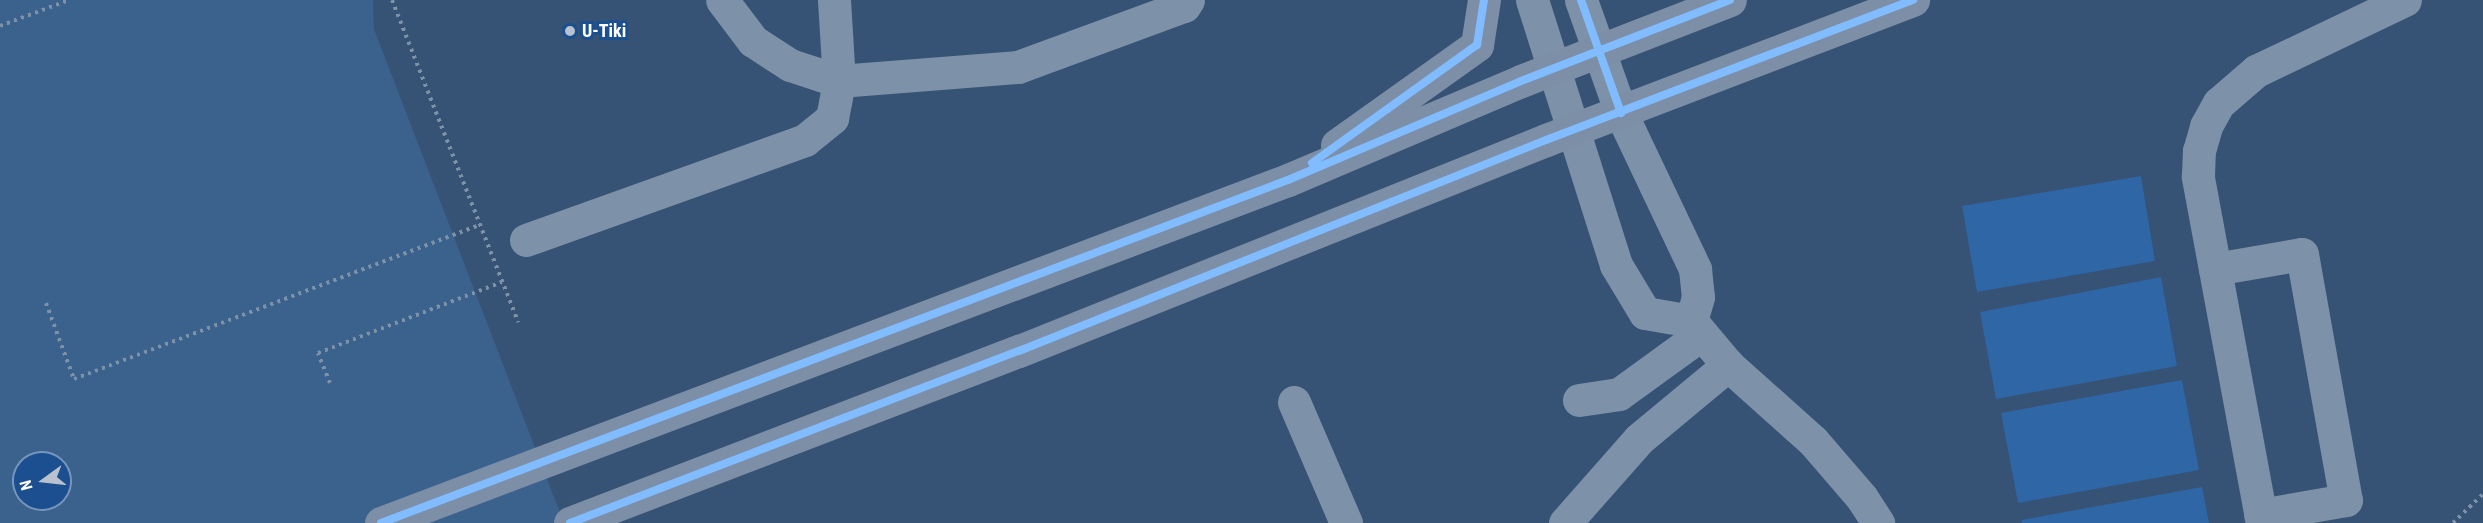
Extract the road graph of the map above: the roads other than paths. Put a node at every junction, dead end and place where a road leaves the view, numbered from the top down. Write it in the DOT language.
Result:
graph roads {
  1 [pos="722,0"];
  2 [pos="834,0"];
  3 [pos="1188,0"];
  4 [pos="1484,0"];
  5 [pos="1532,0"];
  6 [pos="1581,0"];
  7 [pos="1730,0"];
  8 [pos="1913,0"];
  9 [pos="2405,0"];
  10 [pos="1599,52"];
  11 [pos="1556,68"];
  12 [pos="839,81"];
  13 [pos="1621,113"];
  14 [pos="1574,129"];
  15 [pos="1288,180"];
  16 [pos="526,240"];
  17 [pos="2215,269"];
  18 [pos="1696,328"];
  19 [pos="1728,365"];
  20 [pos="1579,400"];
  21 [pos="1294,402"];
  22 [pos="2261,519"];
  23 [pos="381,523"];
  24 [pos="570,523"];
  25 [pos="1346,523"];
  26 [pos="1565,523"];
  27 [pos="1878,523"];
  1 -- 12 [label="street"];
  2 -- 12 [label="street"];
  3 -- 12 [label="street"];
  4 -- 15 [label="main road"];
  5 -- 11 [label="street"];
  6 -- 10 [label="street"];
  7 -- 10 [label="main road"];
  8 -- 13 [label="main road"];
  9 -- 17 [label="street"];
  10 -- 11 [label="main road"];
  10 -- 13 [label="street"];
  11 -- 14 [label="street"];
  11 -- 15 [label="main road"];
  12 -- 16 [label="street"];
  13 -- 14 [label="main road"];
  13 -- 18 [label="street"];
  14 -- 18 [label="street"];
  14 -- 24 [label="main road"];
  15 -- 23 [label="main road"];
  17 -- 22 [label="street"];
  17 -- 22 [label="street"];
  18 -- 19 [label="street"];
  18 -- 20 [label="street"];
  19 -- 26 [label="street"];
  19 -- 27 [label="street"];
  21 -- 25 [label="street"];
}
